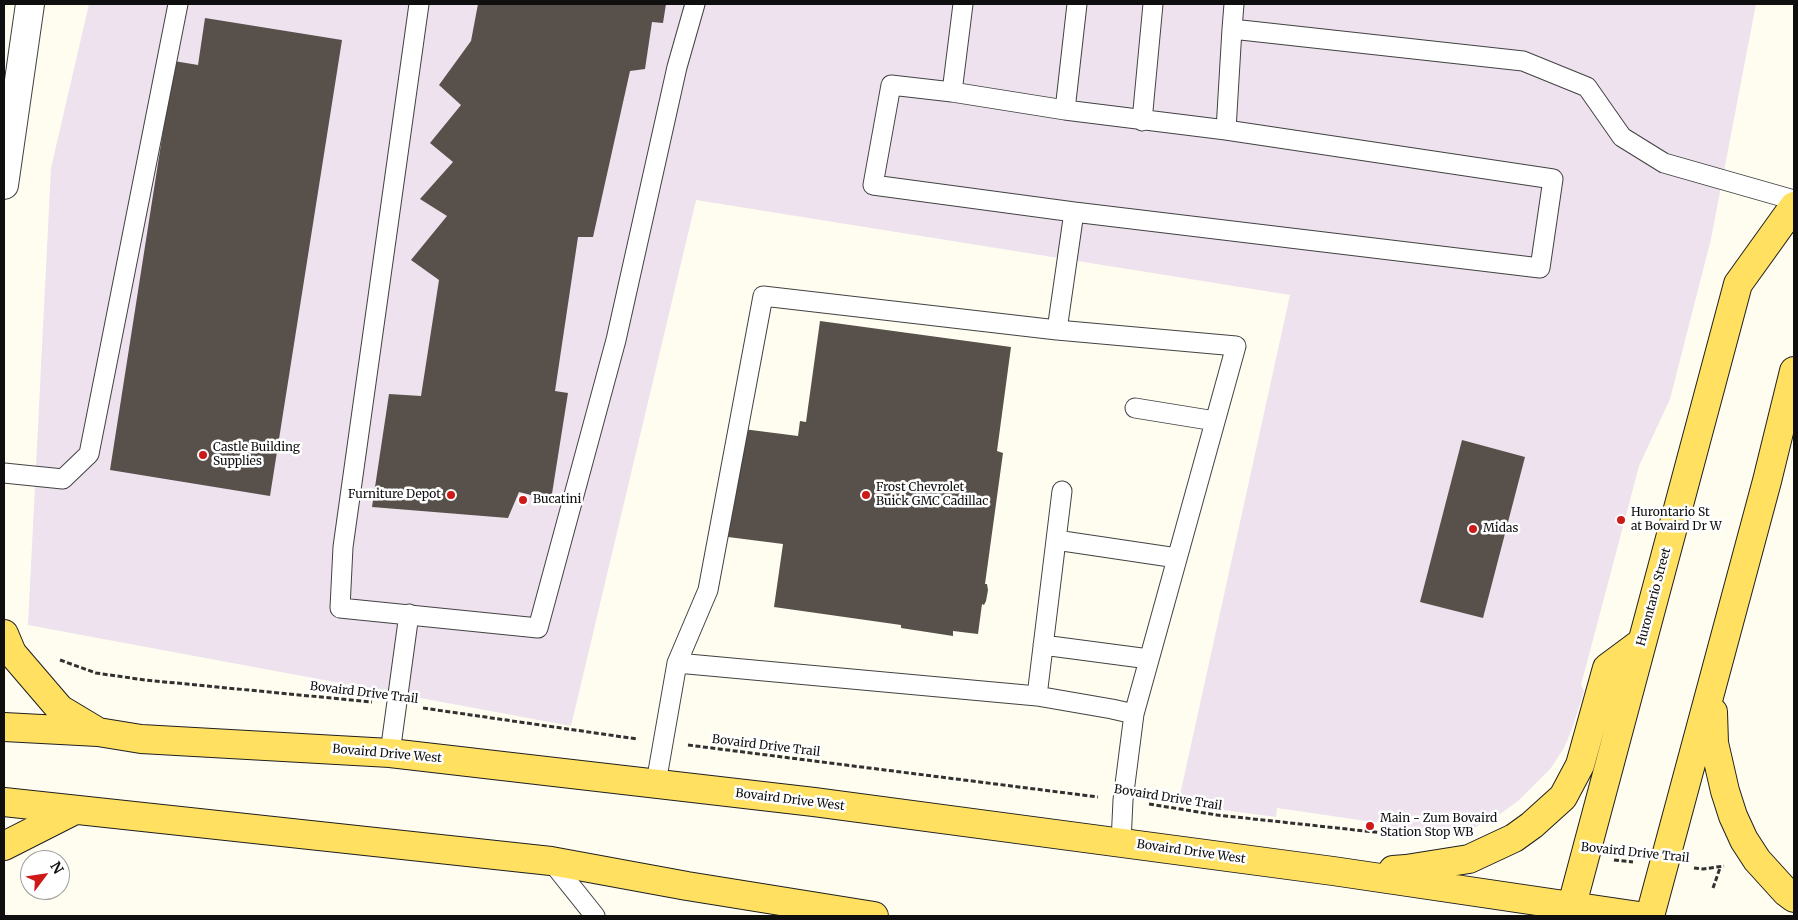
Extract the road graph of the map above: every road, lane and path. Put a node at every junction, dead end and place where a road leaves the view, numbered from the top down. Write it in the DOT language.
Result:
graph roads {
  1 [pos="30,4"];
  2 [pos="178,4"];
  3 [pos="419,4"];
  4 [pos="695,4"];
  5 [pos="963,4"];
  6 [pos="1077,4"];
  7 [pos="1153,4"];
  8 [pos="1234,4"];
  9 [pos="1232,29"];
  10 [pos="952,92"];
  11 [pos="1065,110"];
  12 [pos="1142,120"];
  13 [pos="1226,130"];
  14 [pos="4,185"];
  15 [pos="1794,200"];
  16 [pos="1794,206"];
  17 [pos="1074,212"];
  18 [pos="1057,330"];
  19 [pos="1794,371"];
  20 [pos="1135,408"];
  21 [pos="1215,421"];
  22 [pos="4,473"];
  23 [pos="1062,491"];
  24 [pos="1056,540"];
  25 [pos="1177,558"];
  26 [pos="409,614"];
  27 [pos="4,634"];
  28 [pos="1642,642"];
  29 [pos="1043,645"];
  30 [pos="53,657"];
  31 [pos="1149,660"];
  32 [pos="677,663"];
  33 [pos="1712,683"];
  34 [pos="1037,696"];
  35 [pos="397,705"];
  36 [pos="1134,714"];
  37 [pos="4,727"];
  38 [pos="98,732"];
  39 [pos="662,742"];
  40 [pos="390,753"];
  41 [pos="656,784"];
  42 [pos="1123,800"];
  43 [pos="4,802"];
  44 [pos="74,810"];
  45 [pos="1413,836"];
  46 [pos="1121,843"];
  47 [pos="4,846"];
  48 [pos="1585,857"];
  49 [pos="551,862"];
  50 [pos="1664,865"];
  51 [pos="1333,871"];
  52 [pos="1713,888"];
  53 [pos="1794,898"];
  54 [pos="1570,911"];
  55 [pos="595,916"];
  56 [pos="874,916"];
  57 [pos="1638,916"];
  58 [pos="1650,916"];
  1 -- 14 [label="street"];
  2 -- 22 [label="lane"];
  3 -- 26 [label="lane"];
  4 -- 26 [label="lane"];
  5 -- 10 [label="lane"];
  6 -- 11 [label="lane"];
  7 -- 12 [label="lane"];
  8 -- 9 [label="lane"];
  9 -- 13 [label="lane"];
  9 -- 15 [label="lane"];
  10 -- 11 [label="lane"];
  10 -- 17 [label="lane"];
  11 -- 12 [label="lane"];
  12 -- 13 [label="lane"];
  13 -- 17 [label="lane"];
  16 -- 28 [label="main road, Hurontario Street"];
  17 -- 18 [label="lane"];
  18 -- 21 [label="lane"];
  18 -- 32 [label="lane"];
  19 -- 33 [label="main road"];
  20 -- 21 [label="lane"];
  21 -- 25 [label="lane"];
  23 -- 24 [label="lane"];
  24 -- 25 [label="lane"];
  24 -- 29 [label="lane"];
  25 -- 31 [label="lane"];
  26 -- 35 [label="lane"];
  27 -- 38 [label="main road"];
  28 -- 48 [label="main road, Hurontario Street"];
  28 -- 51 [label="main road"];
  29 -- 31 [label="lane"];
  29 -- 34 [label="lane"];
  30 -- 35 [label="path, Bovaird Drive Trail"];
  31 -- 36 [label="lane"];
  32 -- 34 [label="lane"];
  32 -- 39 [label="lane"];
  33 -- 50 [label="main road"];
  33 -- 53 [label="main road"];
  34 -- 36 [label="lane"];
  35 -- 39 [label="path, Bovaird Drive Trail"];
  35 -- 40 [label="lane"];
  36 -- 42 [label="lane"];
  37 -- 38 [label="main road, Bovaird Drive West"];
  38 -- 40 [label="main road, Bovaird Drive West"];
  39 -- 41 [label="lane"];
  39 -- 42 [label="path, Bovaird Drive Trail"];
  40 -- 41 [label="main road, Bovaird Drive West"];
  41 -- 46 [label="main road, Bovaird Drive West"];
  42 -- 45 [label="path, Bovaird Drive Trail"];
  42 -- 46 [label="lane"];
  43 -- 44 [label="main road"];
  44 -- 47 [label="main road"];
  44 -- 49 [label="main road"];
  46 -- 51 [label="main road, Bovaird Drive West"];
  48 -- 50 [label="path, Bovaird Drive Trail"];
  48 -- 54 [label="main road, Hurontario Street"];
  49 -- 55 [label="lane"];
  49 -- 56 [label="main road"];
  50 -- 52 [label="path, Bovaird Drive Trail"];
  50 -- 58 [label="main road"];
  51 -- 54 [label="main road, Bovaird Drive West"];
  54 -- 57 [label="main road, Bovaird Drive West"];
}
